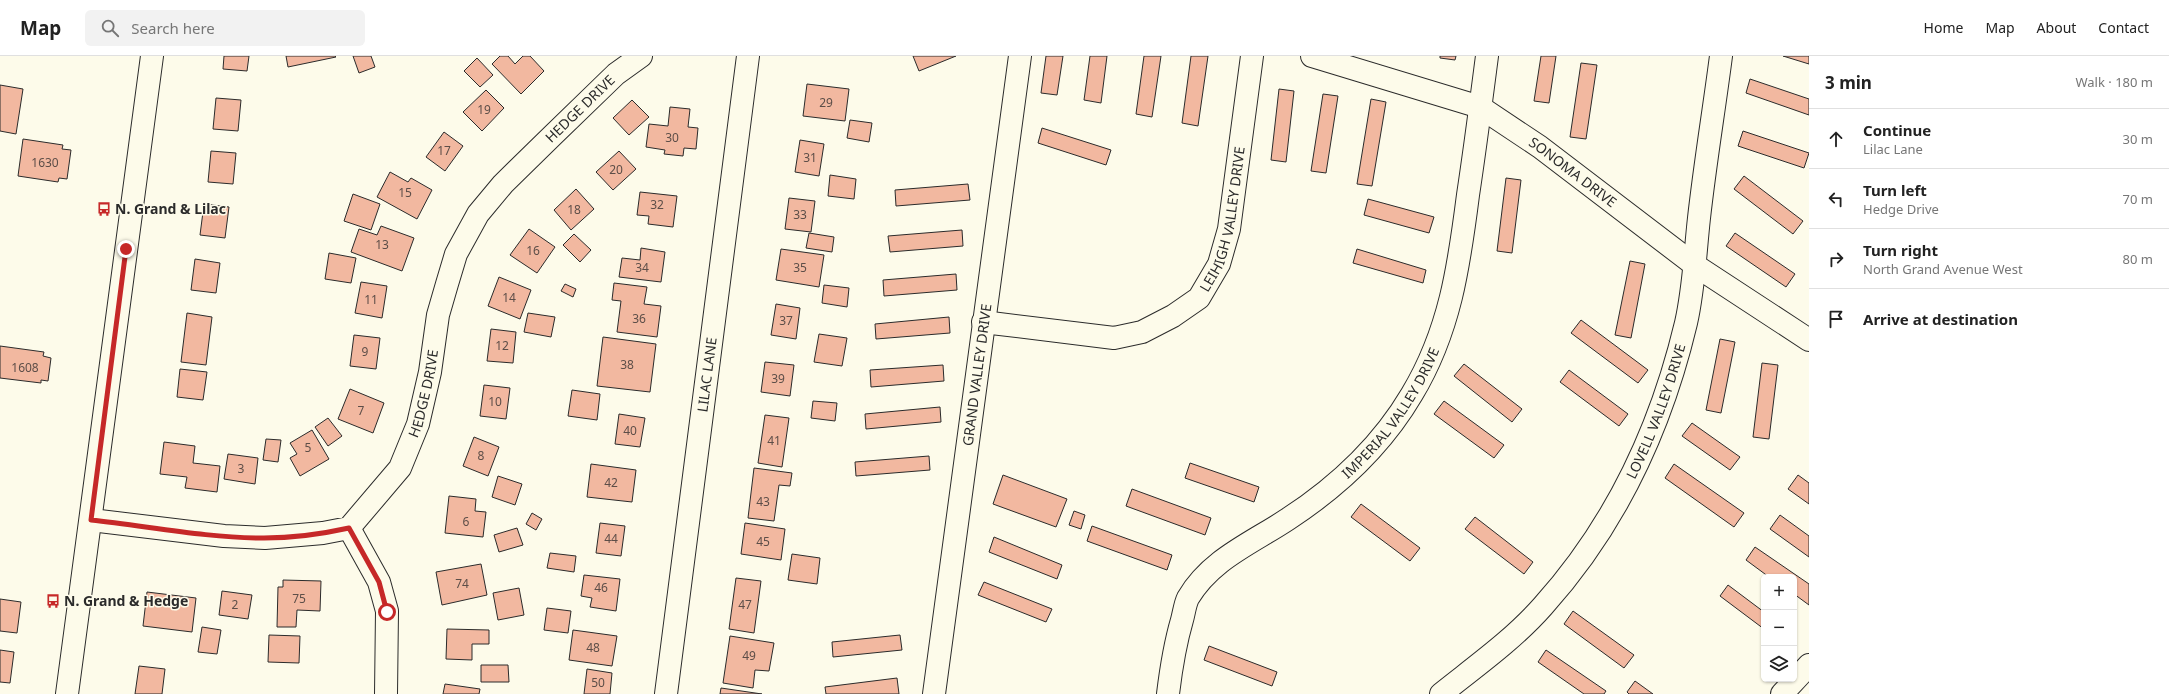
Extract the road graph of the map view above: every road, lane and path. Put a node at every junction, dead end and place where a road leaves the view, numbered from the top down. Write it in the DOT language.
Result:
graph roads {
  1 [pos="152,56"];
  2 [pos="641,56"];
  3 [pos="748,56"];
  4 [pos="1020,56"];
  5 [pos="1252,56"];
  6 [pos="1312,56"];
  7 [pos="1487,56"];
  8 [pos="1721,56"];
  9 [pos="1480,107"];
  10 [pos="1696,266"];
  11 [pos="984,322"];
  12 [pos="1809,340"];
  13 [pos="91,520"];
  14 [pos="349,528"];
  15 [pos="1809,665"];
  16 [pos="67,694"];
  17 [pos="386,694"];
  18 [pos="666,694"];
  19 [pos="934,694"];
  20 [pos="1168,694"];
  21 [pos="1441,694"];
  22 [pos="1782,694"];
  1 -- 13 [label="street"];
  2 -- 14 [label="street, HEDGE DRIVE"];
  3 -- 18 [label="street, LILAC LANE"];
  4 -- 11 [label="street, GRAND VALLEY DRIVE"];
  5 -- 11 [label="street, LEIHIGH VALLEY DRIVE"];
  6 -- 9 [label="street, SONOMA DRIVE"];
  7 -- 9 [label="street, IMPERIAL VALLEY DRIVE"];
  8 -- 10 [label="street, LOVELL VALLEY DRIVE"];
  9 -- 10 [label="street, SONOMA DRIVE"];
  9 -- 20 [label="street, IMPERIAL VALLEY DRIVE"];
  10 -- 12 [label="street, SONOMA DRIVE"];
  10 -- 21 [label="street, LOVELL VALLEY DRIVE"];
  11 -- 19 [label="street, GRAND VALLEY DRIVE"];
  13 -- 14 [label="street"];
  13 -- 16 [label="street"];
  14 -- 17 [label="street"];
  15 -- 22 [label="street"];
}
